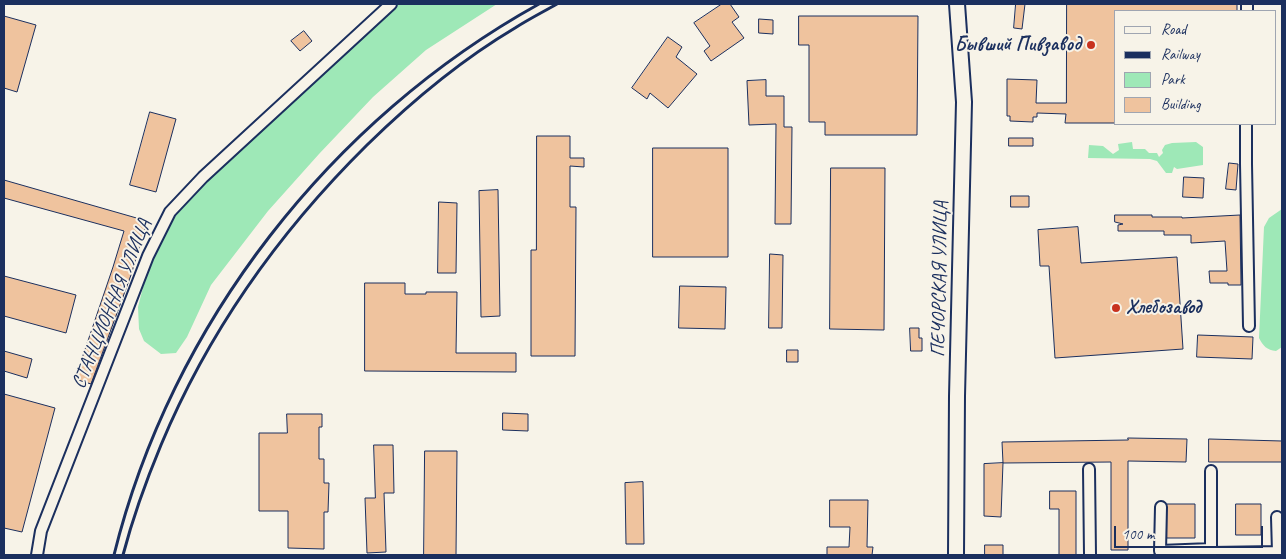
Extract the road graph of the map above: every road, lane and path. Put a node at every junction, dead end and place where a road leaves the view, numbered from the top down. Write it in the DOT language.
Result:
graph roads {
  1 [pos="391,4"];
  2 [pos="957,4"];
  3 [pos="1246,125"];
  4 [pos="1249,326"];
  5 [pos="1089,469"];
  6 [pos="1212,470"];
  7 [pos="1161,507"];
  8 [pos="1277,518"];
  9 [pos="1211,552"];
  10 [pos="1160,553"];
  11 [pos="1262,554"];
  12 [pos="37,555"];
  13 [pos="956,555"];
  14 [pos="1090,555"];
  1 -- 12 [label="street, СТАНЦИОННАЯ УЛИЦА"];
  2 -- 13 [label="street, ПЕЧОРСКАЯ УЛИЦА"];
  3 -- 4 [label="street"];
  5 -- 14 [label="street"];
  6 -- 9 [label="street"];
  7 -- 10 [label="street"];
  8 -- 11 [label="street"];
  9 -- 10 [label="street"];
  9 -- 11 [label="street"];
}
